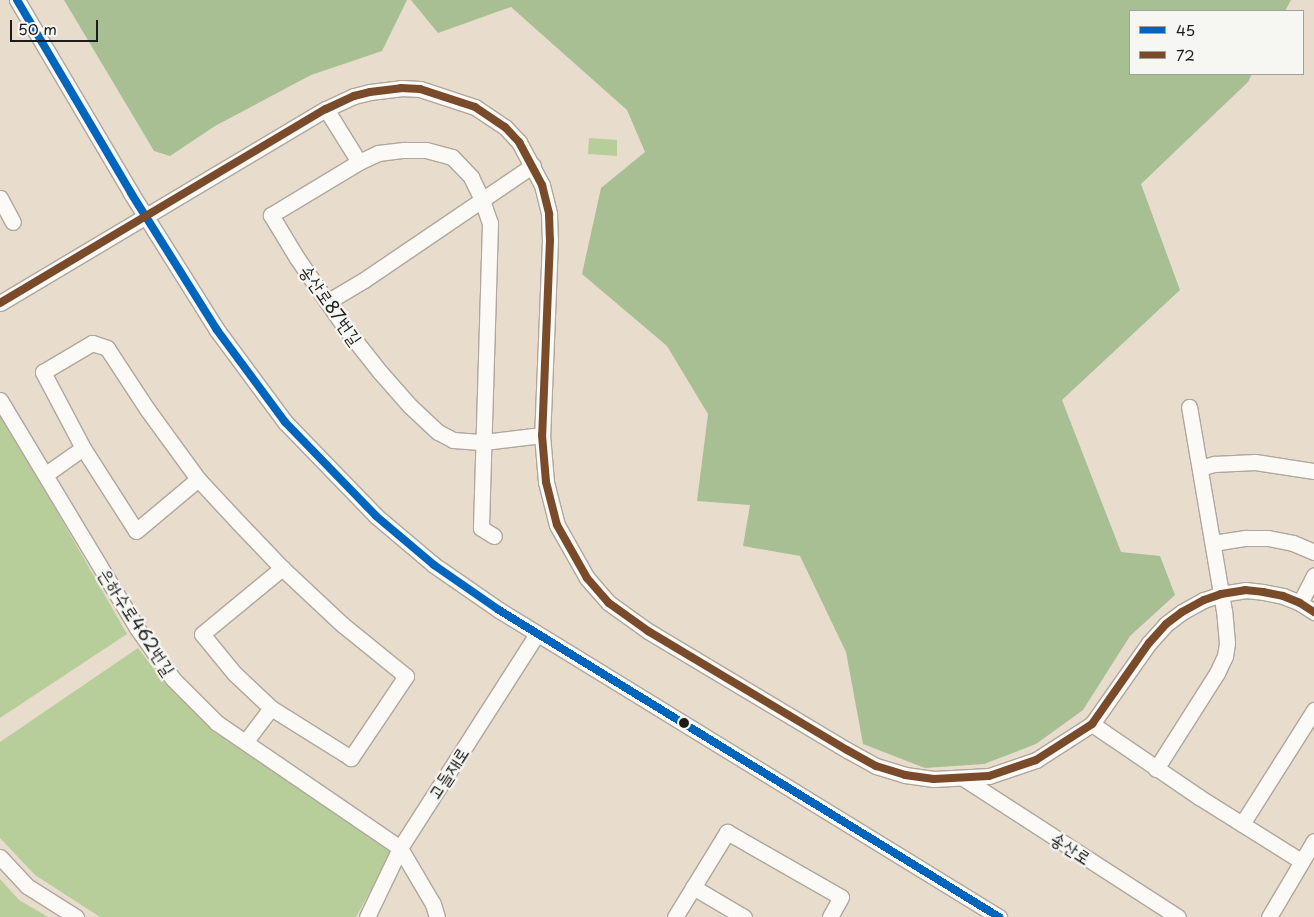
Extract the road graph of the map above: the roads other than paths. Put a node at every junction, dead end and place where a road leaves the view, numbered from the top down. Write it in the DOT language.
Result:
graph roads {
  1 [pos="17,0"];
  2 [pos="326,109"];
  3 [pos="359,162"];
  4 [pos="533,165"];
  5 [pos="0,198"];
  6 [pos="482,200"];
  7 [pos="145,217"];
  8 [pos="13,222"];
  9 [pos="327,302"];
  10 [pos="0,303"];
  11 [pos="0,400"];
  12 [pos="1189,407"];
  13 [pos="542,435"];
  14 [pos="484,442"];
  15 [pos="83,448"];
  16 [pos="1200,468"];
  17 [pos="1314,471"];
  18 [pos="46,474"];
  19 [pos="198,478"];
  20 [pos="494,536"];
  21 [pos="1212,544"];
  22 [pos="1314,552"];
  23 [pos="282,568"];
  24 [pos="1314,575"];
  25 [pos="1221,594"];
  26 [pos="1300,603"];
  27 [pos="1314,612"];
  28 [pos="538,634"];
  29 [pos="271,708"];
  30 [pos="1314,710"];
  31 [pos="1092,724"];
  32 [pos="246,741"];
  33 [pos="1156,769"];
  34 [pos="964,778"];
  35 [pos="1242,824"];
  36 [pos="1314,840"];
  37 [pos="400,848"];
  38 [pos="0,857"];
  39 [pos="1301,861"];
  40 [pos="693,887"];
  41 [pos="76,917"];
  42 [pos="367,917"];
  43 [pos="437,917"];
  44 [pos="675,917"];
  45 [pos="744,917"];
  46 [pos="830,917"];
  47 [pos="999,917"];
  48 [pos="1178,917"];
  49 [pos="1269,917"];
  1 -- 7 [label="street"];
  2 -- 3 [label="street"];
  2 -- 4 [label="street"];
  2 -- 7 [label="street"];
  3 -- 6 [label="street"];
  3 -- 9 [label="street, 송산로87번길"];
  4 -- 6 [label="street"];
  4 -- 13 [label="street"];
  5 -- 8 [label="street"];
  6 -- 9 [label="street"];
  6 -- 14 [label="street"];
  7 -- 10 [label="street"];
  7 -- 28 [label="street"];
  9 -- 14 [label="street, 송산로87번길"];
  11 -- 18 [label="street, 은하수로462번길"];
  12 -- 16 [label="street"];
  13 -- 14 [label="street, 송산로87번길"];
  13 -- 34 [label="street"];
  14 -- 20 [label="street"];
  15 -- 18 [label="street"];
  15 -- 19 [label="street"];
  15 -- 19 [label="street"];
  16 -- 17 [label="street"];
  16 -- 21 [label="street"];
  18 -- 32 [label="street, 은하수로462번길"];
  19 -- 23 [label="street"];
  21 -- 22 [label="street"];
  21 -- 25 [label="street"];
  23 -- 29 [label="street"];
  23 -- 29 [label="street"];
  24 -- 26 [label="street"];
  25 -- 26 [label="street"];
  25 -- 31 [label="street"];
  25 -- 33 [label="street"];
  26 -- 27 [label="street"];
  28 -- 37 [label="street, 고들재로"];
  28 -- 47 [label="street"];
  29 -- 32 [label="street"];
  30 -- 35 [label="street"];
  31 -- 33 [label="street"];
  31 -- 34 [label="street"];
  32 -- 37 [label="street, 은하수로462번길"];
  33 -- 35 [label="street"];
  34 -- 48 [label="street, 송산로"];
  35 -- 39 [label="street"];
  36 -- 39 [label="street"];
  37 -- 42 [label="street, 고들재로"];
  37 -- 43 [label="street"];
  38 -- 41 [label="street"];
  39 -- 49 [label="street"];
  40 -- 44 [label="street"];
  40 -- 45 [label="street"];
  40 -- 46 [label="street"];
}
